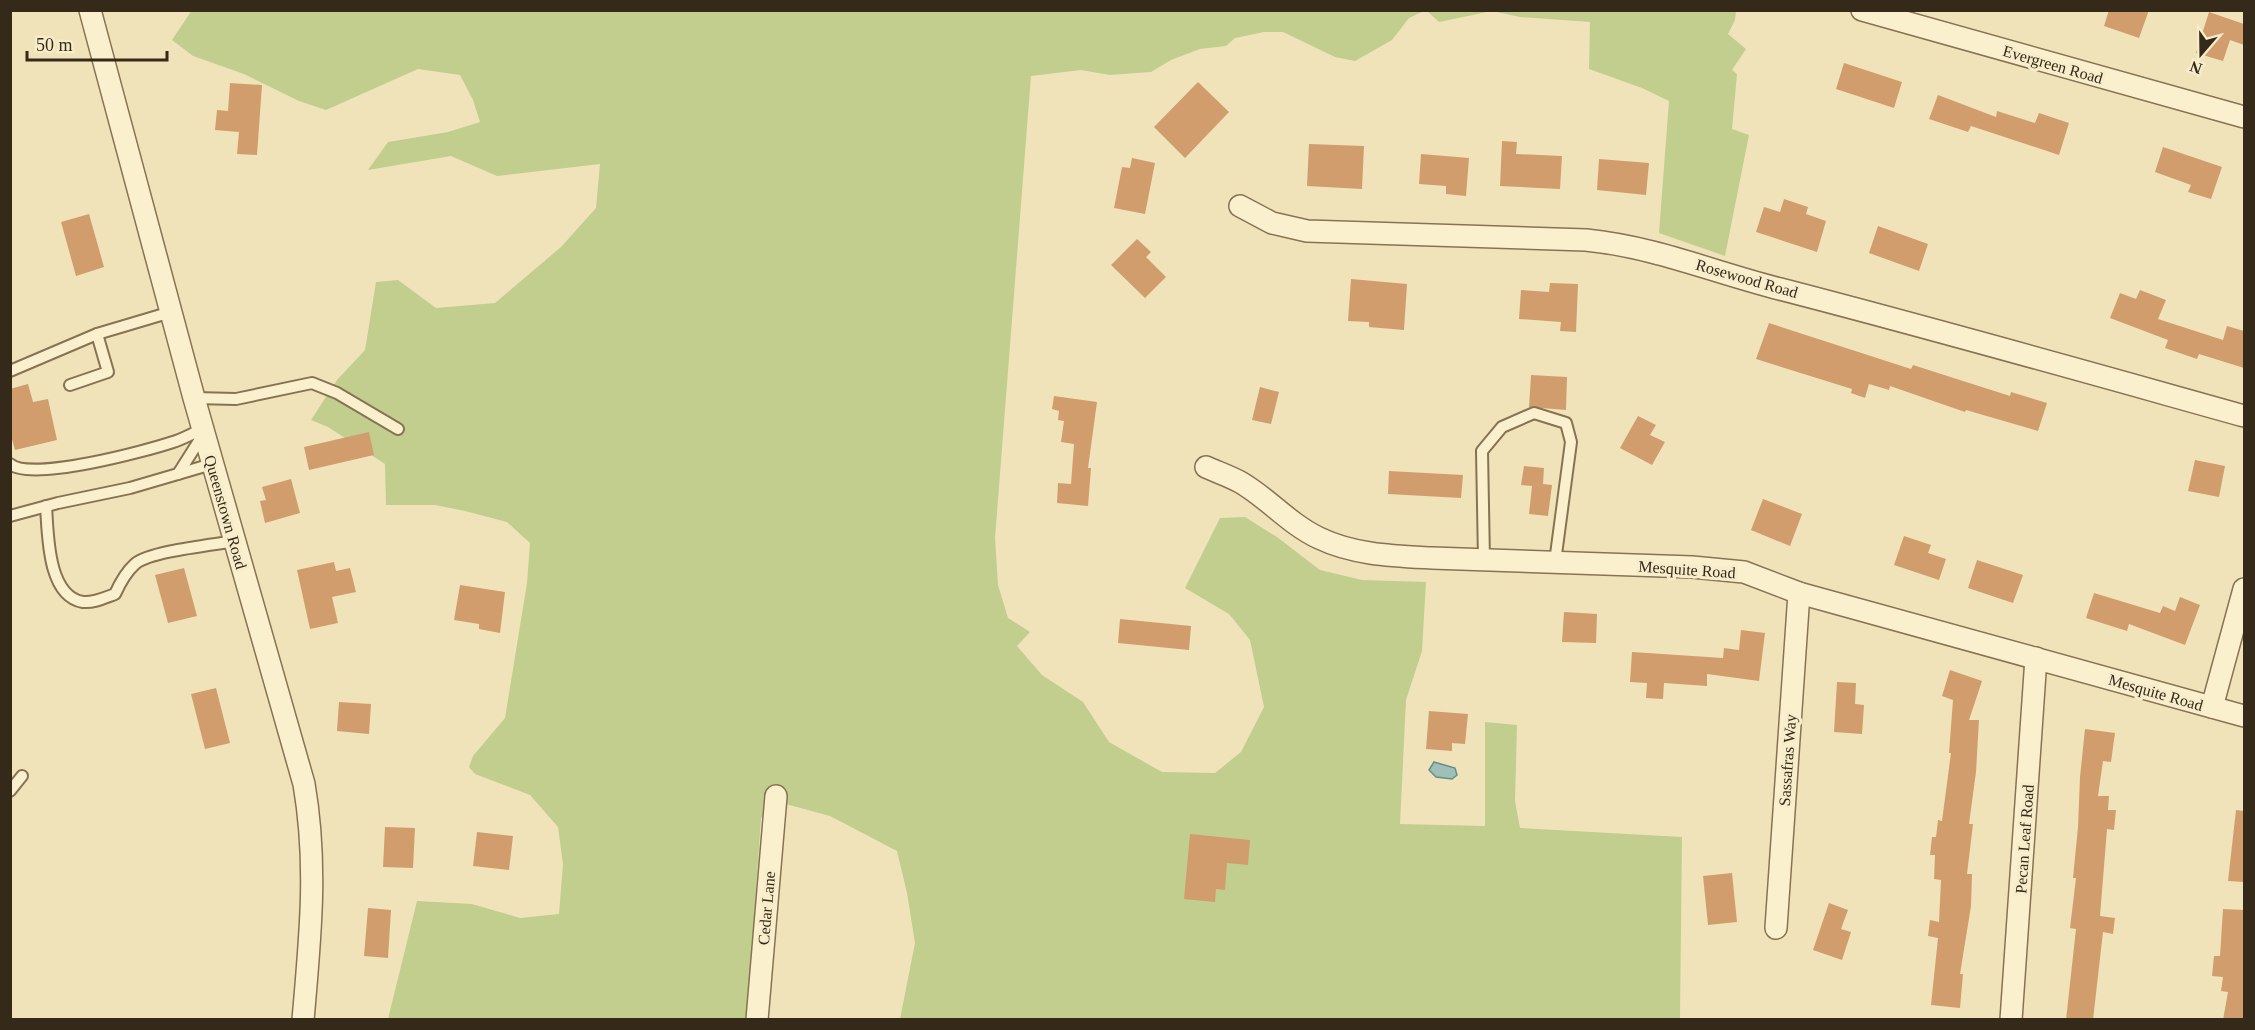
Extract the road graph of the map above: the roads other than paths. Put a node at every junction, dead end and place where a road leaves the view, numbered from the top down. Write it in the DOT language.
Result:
graph roads {
  1 [pos="90,10"];
  2 [pos="1862,10"];
  3 [pos="2244,117"];
  4 [pos="1240,206"];
  5 [pos="171,312"];
  6 [pos="97,334"];
  7 [pos="10,371"];
  8 [pos="70,385"];
  9 [pos="194,398"];
  10 [pos="2244,416"];
  11 [pos="398,429"];
  12 [pos="203,431"];
  13 [pos="10,464"];
  14 [pos="212,464"];
  15 [pos="1206,467"];
  16 [pos="178,474"];
  17 [pos="46,506"];
  18 [pos="10,516"];
  19 [pos="235,541"];
  20 [pos="1484,560"];
  21 [pos="1555,562"];
  22 [pos="2244,589"];
  23 [pos="1799,593"];
  24 [pos="2036,658"];
  25 [pos="2212,707"];
  26 [pos="2244,716"];
  27 [pos="22,777"];
  28 [pos="10,791"];
  29 [pos="776,796"];
  30 [pos="1776,928"];
  31 [pos="303,1020"];
  32 [pos="757,1020"];
  33 [pos="2011,1020"];
  1 -- 5 [label="street, Queenstown Road"];
  2 -- 3 [label="street, Evergreen Road"];
  4 -- 10 [label="street, Rosewood Road"];
  5 -- 6 [label="lane"];
  5 -- 9 [label="street, Queenstown Road"];
  6 -- 7 [label="lane"];
  6 -- 8 [label="lane"];
  9 -- 11 [label="lane"];
  9 -- 12 [label="street, Queenstown Road"];
  12 -- 13 [label="lane"];
  12 -- 14 [label="street, Queenstown Road"];
  12 -- 16 [label="lane"];
  14 -- 16 [label="lane"];
  14 -- 19 [label="street, Queenstown Road"];
  15 -- 20 [label="street, Mesquite Road"];
  16 -- 17 [label="lane"];
  17 -- 18 [label="lane"];
  17 -- 19 [label="lane"];
  19 -- 31 [label="street, Queenstown Road"];
  20 -- 21 [label="street, Mesquite Road"];
  20 -- 21 [label="lane"];
  21 -- 23 [label="street, Mesquite Road"];
  22 -- 25 [label="street"];
  23 -- 24 [label="street, Mesquite Road"];
  23 -- 30 [label="street, Sassafras Way"];
  24 -- 25 [label="street, Mesquite Road"];
  24 -- 33 [label="street, Pecan Leaf Road"];
  25 -- 26 [label="street, Mesquite Road"];
  27 -- 28 [label="lane"];
  29 -- 32 [label="street, Cedar Lane"];
}
